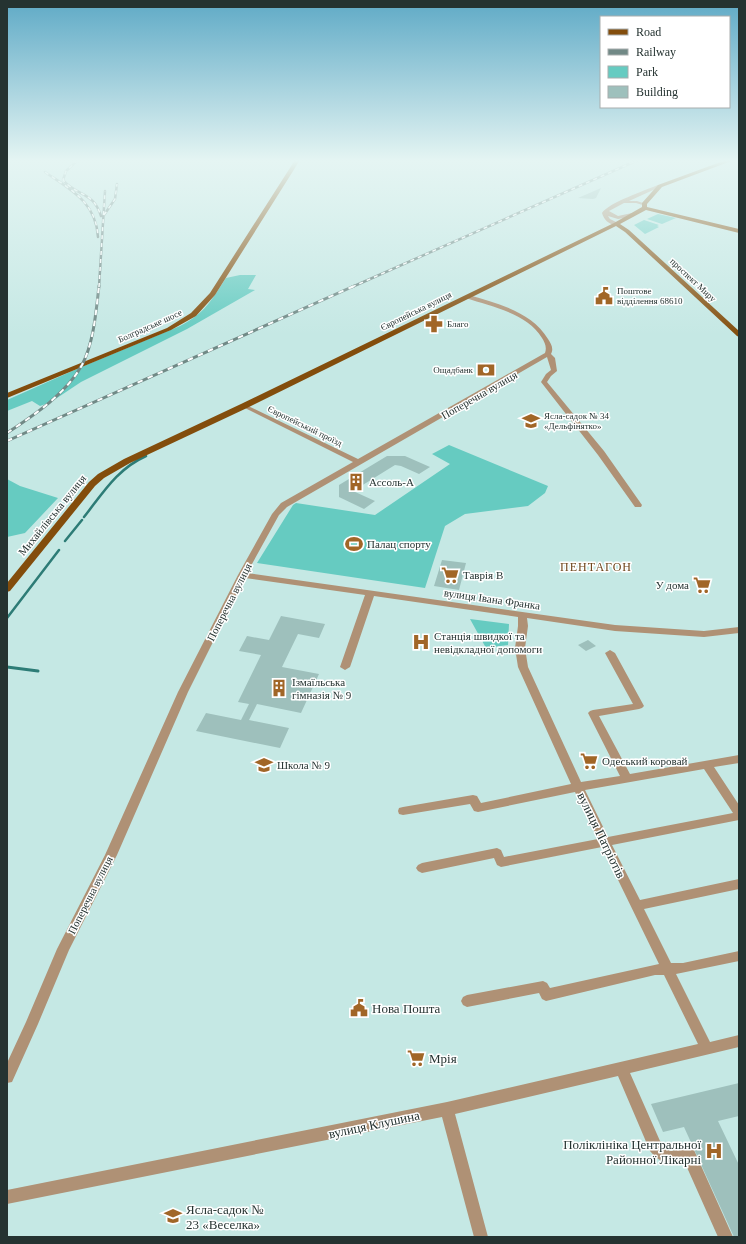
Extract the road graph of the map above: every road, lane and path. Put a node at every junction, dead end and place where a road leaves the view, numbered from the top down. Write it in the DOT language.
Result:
graph roads {
  1 [pos="261,218"];
  2 [pos="607,218"];
  3 [pos="627,218"];
  4 [pos="688,218"];
  5 [pos="616,224"];
  6 [pos="739,231"];
  7 [pos="468,297"];
  8 [pos="739,335"];
  9 [pos="548,354"];
  10 [pos="7,396"];
  11 [pos="244,406"];
  12 [pos="358,462"];
  13 [pos="101,476"];
  14 [pos="638,506"];
  15 [pos="242,575"];
  16 [pos="7,588"];
  17 [pos="370,594"];
  18 [pos="522,615"];
  19 [pos="739,630"];
  20 [pos="610,653"];
  21 [pos="345,667"];
  22 [pos="739,759"];
  23 [pos="707,765"];
  24 [pos="627,778"];
  25 [pos="578,787"];
  26 [pos="403,811"];
  27 [pos="739,815"];
  28 [pos="606,841"];
  29 [pos="422,868"];
  30 [pos="739,884"];
  31 [pos="637,906"];
  32 [pos="739,956"];
  33 [pos="668,969"];
  34 [pos="467,1002"];
  35 [pos="739,1041"];
  36 [pos="706,1048"];
  37 [pos="621,1068"];
  38 [pos="7,1077"];
  39 [pos="447,1109"];
  40 [pos="7,1197"];
  41 [pos="482,1237"];
  42 [pos="726,1237"];
  1 -- 10 [label="main road, Болградське шосе"];
  2 -- 5 [label="street"];
  3 -- 5 [label="main road, Європейська вулиця"];
  4 -- 6 [label="main road"];
  5 -- 7 [label="main road, Європейська вулиця"];
  5 -- 8 [label="main road, проспект Миру"];
  7 -- 9 [label="street"];
  7 -- 11 [label="main road, Європейська вулиця"];
  9 -- 12 [label="street, Поперечна вулиця"];
  9 -- 14 [label="street"];
  11 -- 12 [label="street, Європейський проїзд"];
  11 -- 13 [label="main road, Європейська вулиця"];
  12 -- 15 [label="street, Поперечна вулиця"];
  13 -- 16 [label="main road, Михайлівська вулиця"];
  15 -- 17 [label="street, вулиця Івана Франка"];
  15 -- 38 [label="street, Поперечна вулиця"];
  17 -- 18 [label="street, вулиця Івана Франка"];
  17 -- 21 [label="street"];
  18 -- 19 [label="street, вулиця Івана Франка"];
  18 -- 25 [label="street, вулиця Патріотів"];
  20 -- 24 [label="street"];
  22 -- 23 [label="street"];
  23 -- 24 [label="street"];
  23 -- 27 [label="street"];
  24 -- 25 [label="street"];
  25 -- 26 [label="street"];
  25 -- 28 [label="street, вулиця Патріотів"];
  27 -- 28 [label="street"];
  28 -- 29 [label="street"];
  28 -- 31 [label="street, вулиця Патріотів"];
  30 -- 31 [label="street"];
  31 -- 33 [label="street, вулиця Патріотів"];
  32 -- 33 [label="street"];
  33 -- 34 [label="street"];
  33 -- 36 [label="street, вулиця Патріотів"];
  35 -- 36 [label="street, вулиця Клушина"];
  36 -- 37 [label="street, вулиця Клушина"];
  37 -- 39 [label="street, вулиця Клушина"];
  37 -- 42 [label="street"];
  39 -- 40 [label="street, вулиця Клушина"];
  39 -- 41 [label="street"];
}
